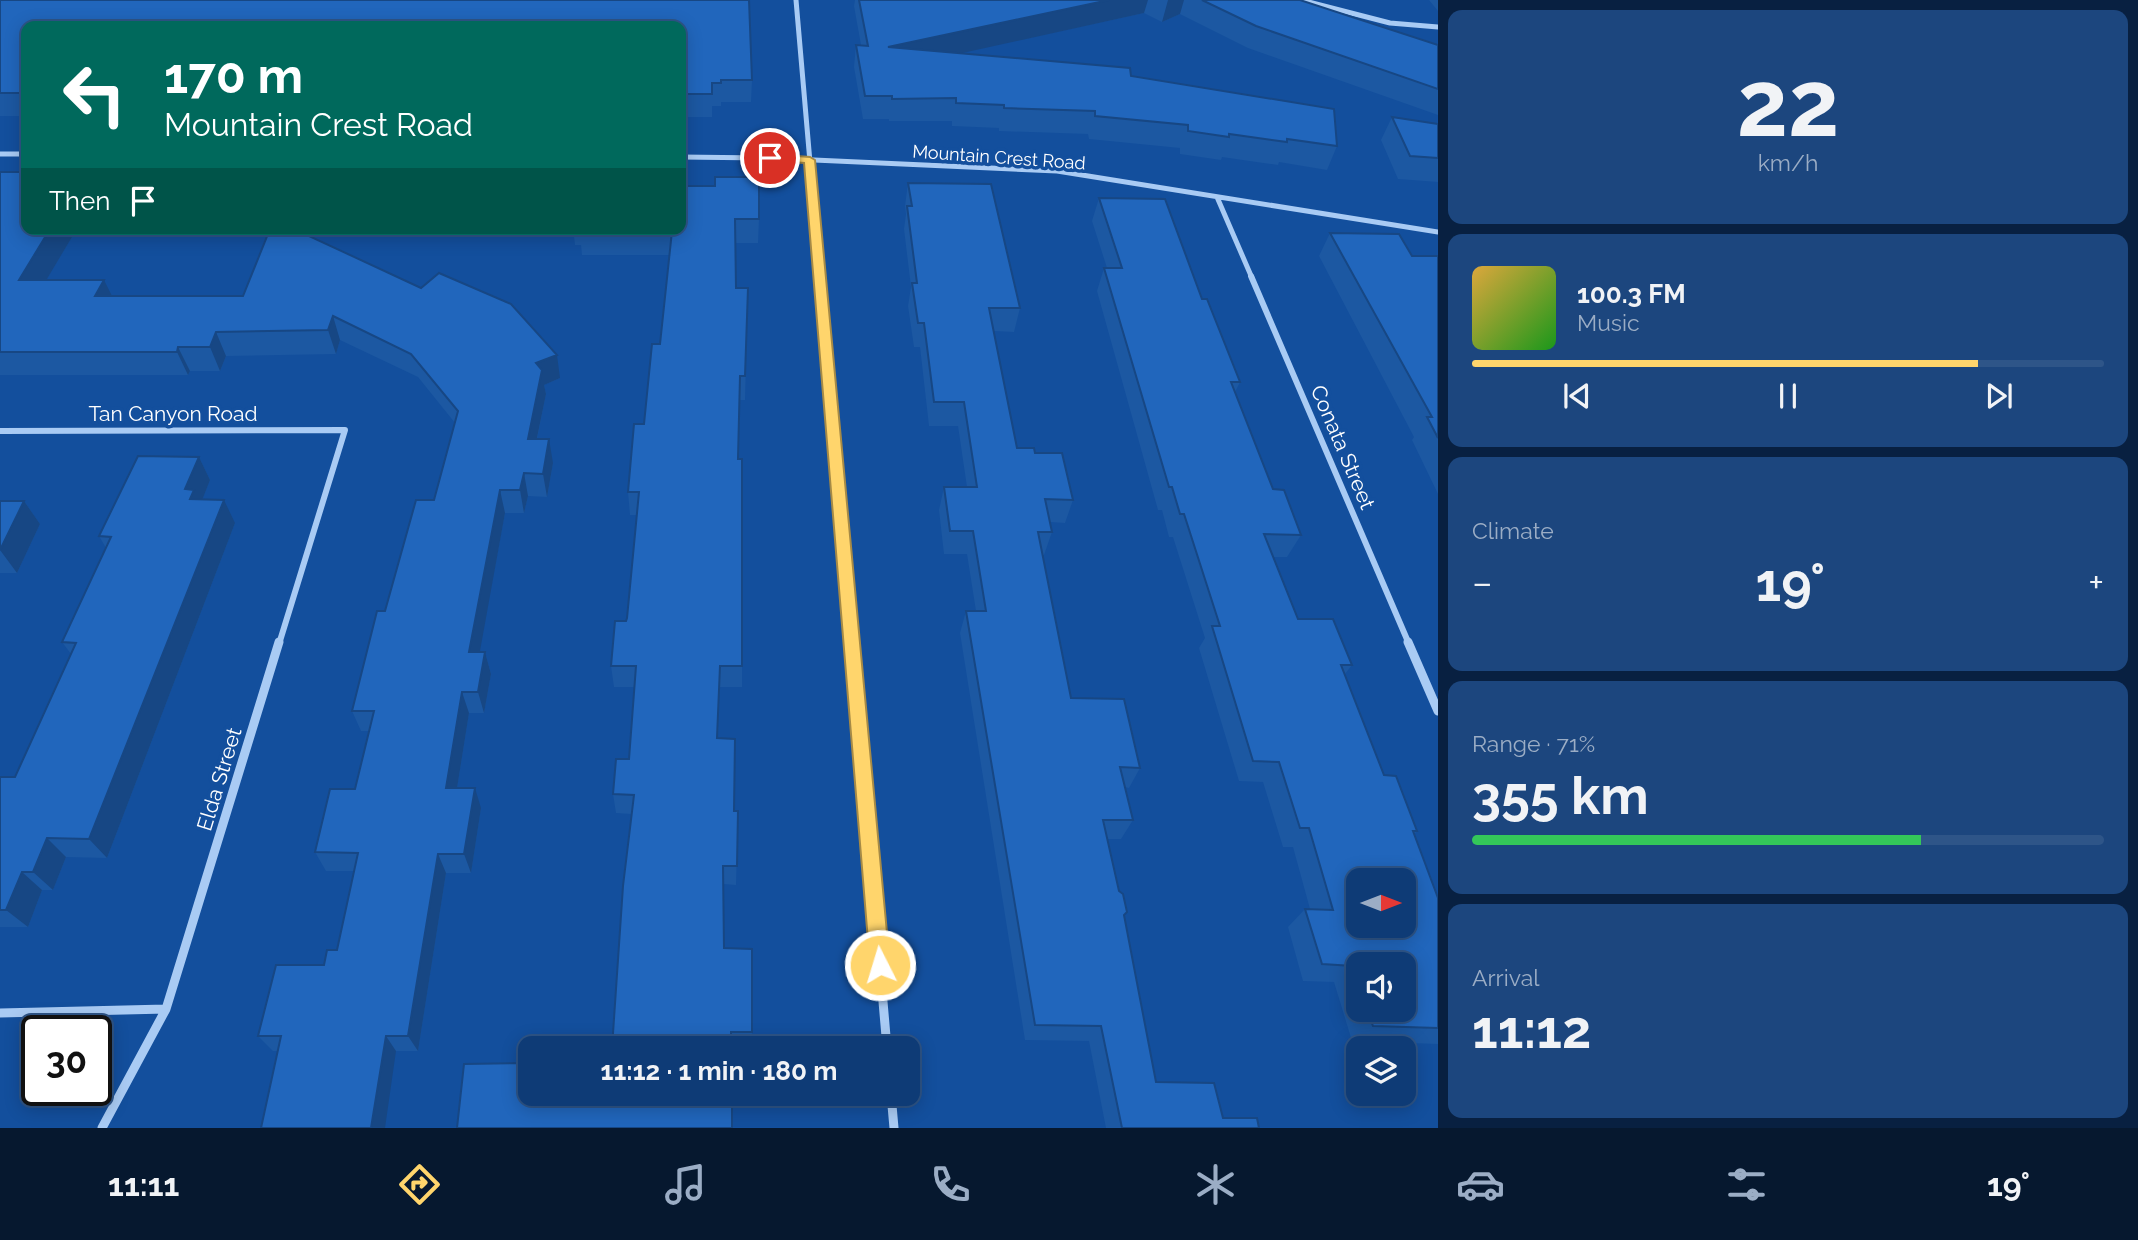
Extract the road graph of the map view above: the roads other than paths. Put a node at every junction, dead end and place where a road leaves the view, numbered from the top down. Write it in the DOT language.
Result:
graph roads {
  1 [pos="796,0"];
  2 [pos="1301,0"];
  3 [pos="1438,27"];
  4 [pos="0,154"];
  5 [pos="21,154"];
  6 [pos="686,157"];
  7 [pos="810,160"];
  8 [pos="1217,197"];
  9 [pos="1438,232"];
  10 [pos="345,430"];
  11 [pos="0,431"];
  12 [pos="1438,711"];
  13 [pos="166,1009"];
  14 [pos="0,1013"];
  15 [pos="886,1036"];
  16 [pos="892,1106"];
  17 [pos="102,1128"];
  18 [pos="894,1128"];
  1 -- 7 [label="street"];
  2 -- 3 [label="street"];
  4 -- 5 [label="street"];
  6 -- 7 [label="street, Mountain Crest Road"];
  7 -- 8 [label="street, Mountain Crest Road"];
  7 -- 15 [label="street"];
  8 -- 9 [label="street, Mountain Crest Road"];
  8 -- 12 [label="street, Conata Street"];
  10 -- 11 [label="street, Tan Canyon Road"];
  10 -- 13 [label="street, Elda Street"];
  13 -- 14 [label="street"];
  13 -- 17 [label="street, Elda Street"];
  16 -- 18 [label="street"];
}
